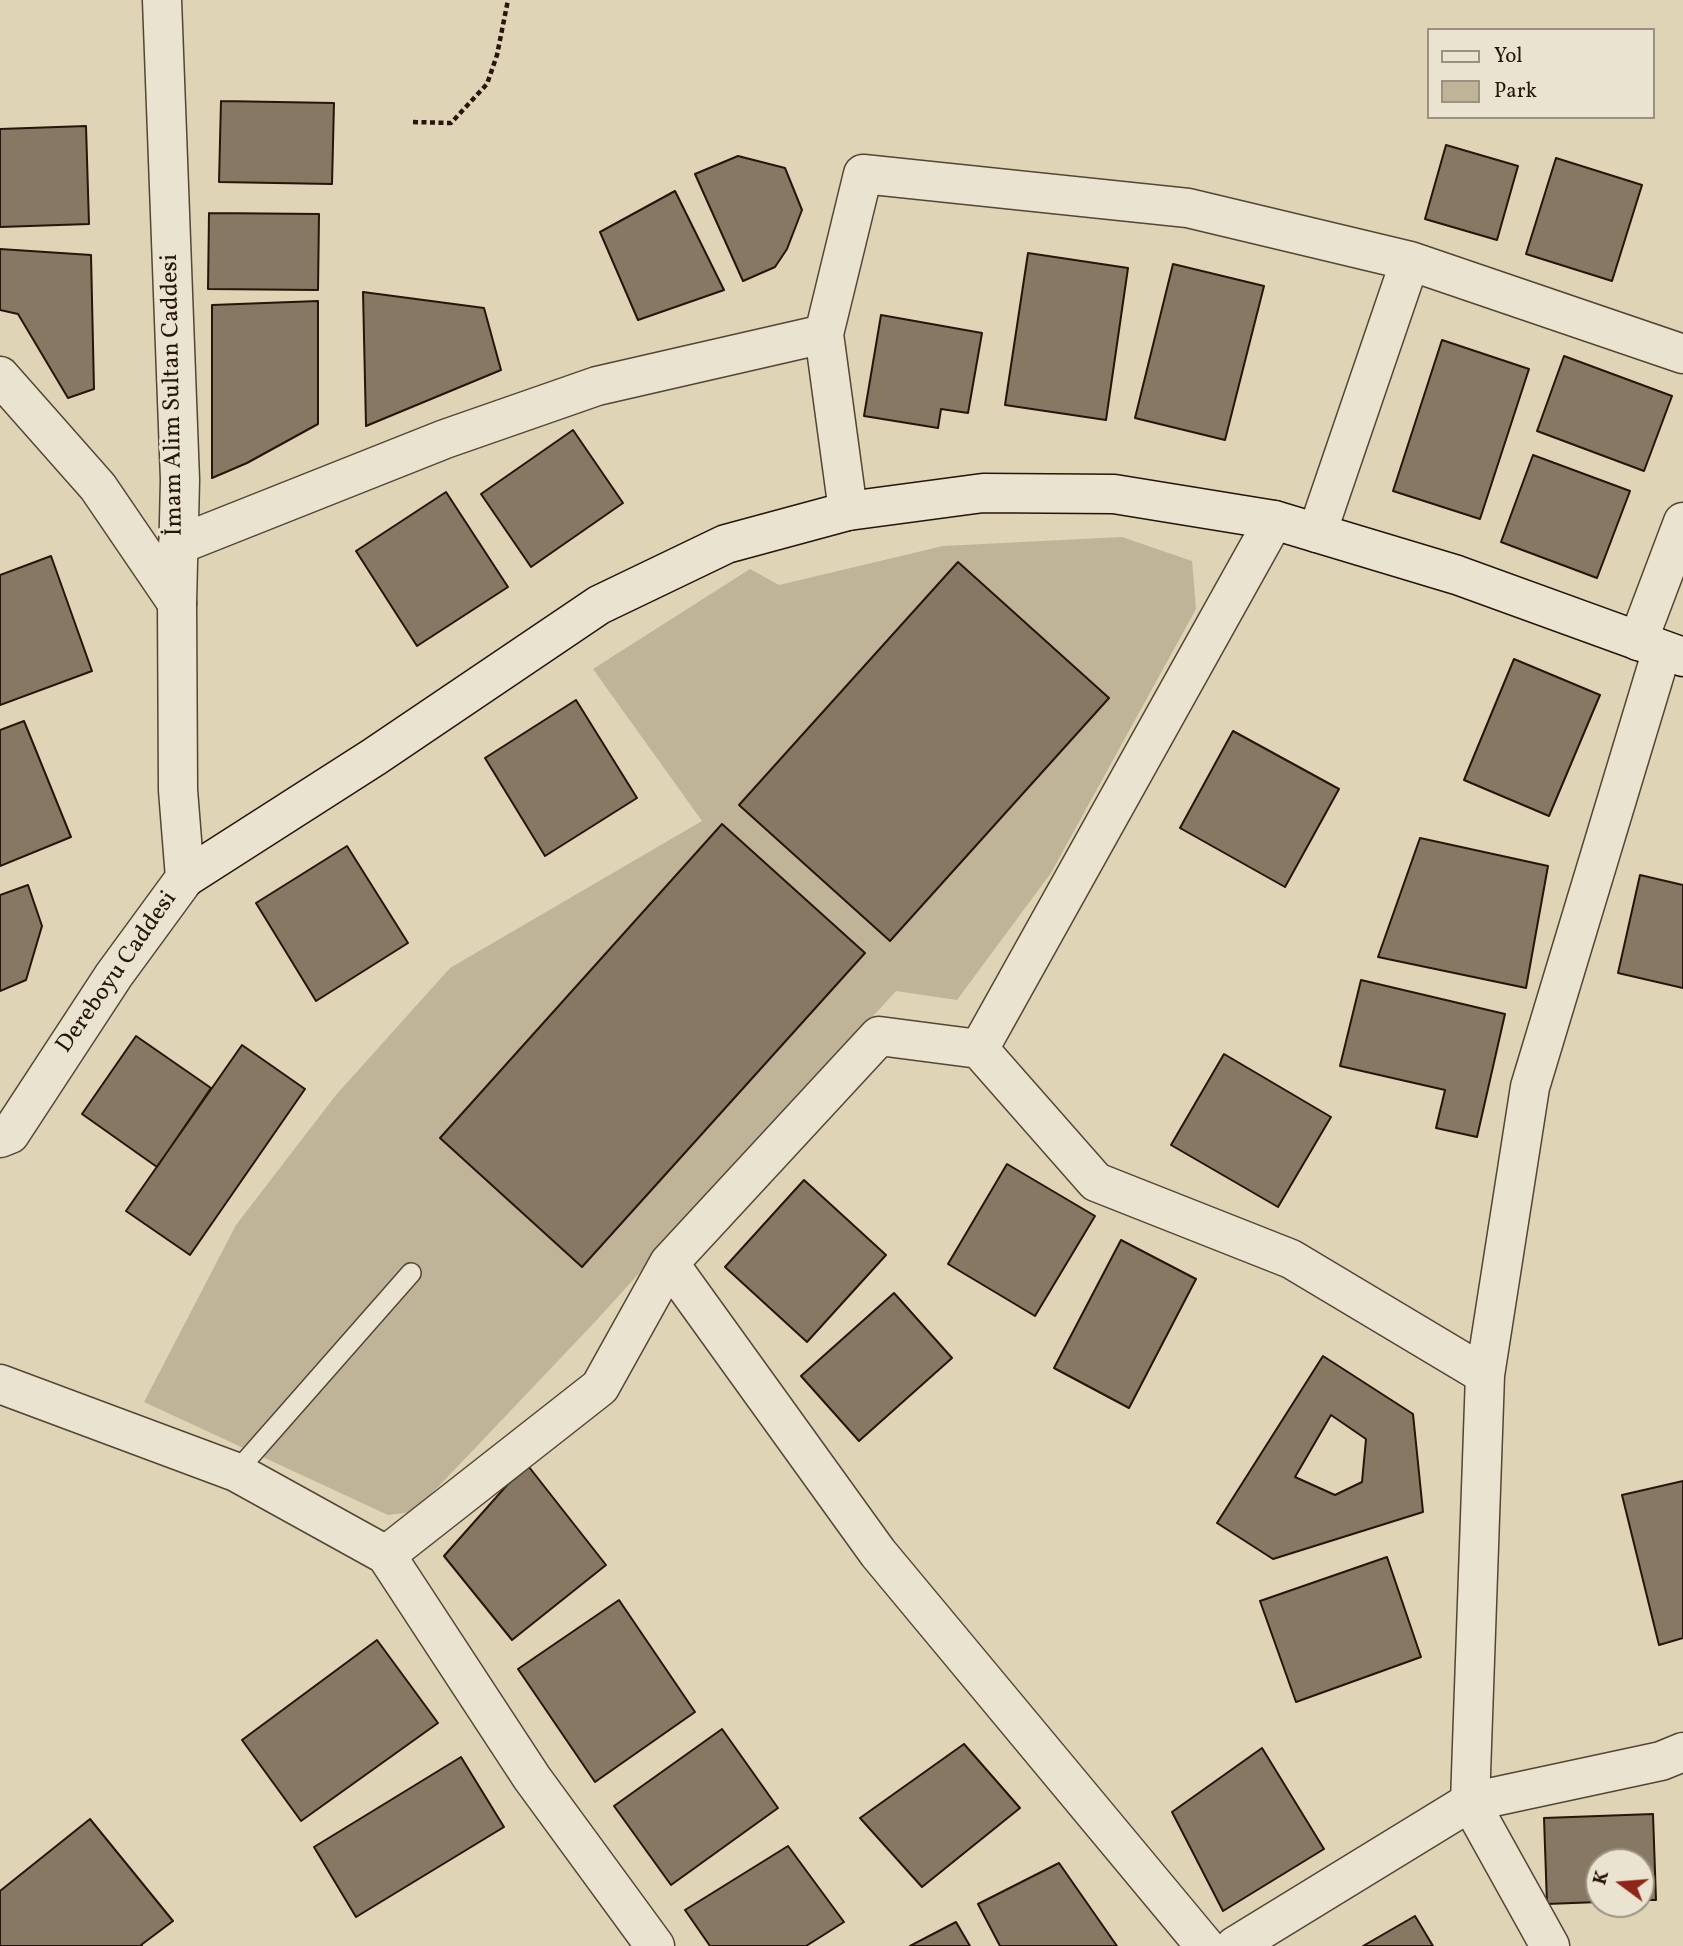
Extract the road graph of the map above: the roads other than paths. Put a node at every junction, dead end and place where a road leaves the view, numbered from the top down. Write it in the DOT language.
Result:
graph roads {
  1 [pos="162,0"];
  2 [pos="1409,261"];
  3 [pos="824,334"];
  4 [pos="1683,354"];
  5 [pos="0,376"];
  6 [pos="848,511"];
  7 [pos="1274,520"];
  8 [pos="1683,522"];
  9 [pos="1317,533"];
  10 [pos="178,545"];
  11 [pos="177,603"];
  12 [pos="1661,649"];
  13 [pos="178,790"];
  14 [pos="185,878"];
  15 [pos="979,1049"];
  16 [pos="0,1138"];
  17 [pos="669,1263"];
  18 [pos="411,1273"];
  19 [pos="1485,1375"];
  20 [pos="0,1384"];
  21 [pos="236,1472"];
  22 [pos="386,1555"];
  23 [pos="1683,1752"];
  24 [pos="1470,1802"];
  25 [pos="655,1946"];
  26 [pos="1205,1946"];
  27 [pos="1235,1946"];
  28 [pos="1550,1946"];
  1 -- 10 [label="street, İmam Alim Sultan Caddesi"];
  2 -- 3 [label="street"];
  2 -- 4 [label="street"];
  2 -- 9 [label="street"];
  3 -- 6 [label="street"];
  3 -- 10 [label="street"];
  5 -- 11 [label="street"];
  6 -- 7 [label="street"];
  6 -- 14 [label="street"];
  7 -- 9 [label="street"];
  7 -- 15 [label="street"];
  8 -- 12 [label="street"];
  9 -- 12 [label="street"];
  10 -- 11 [label="street, İmam Alim Sultan Caddesi"];
  11 -- 13 [label="street, İmam Alim Sultan Caddesi"];
  12 -- 19 [label="street"];
  13 -- 14 [label="street, Dereboyu Caddesi"];
  14 -- 16 [label="street, Dereboyu Caddesi"];
  15 -- 17 [label="street"];
  15 -- 19 [label="street"];
  17 -- 22 [label="street"];
  17 -- 26 [label="street"];
  18 -- 21 [label="lane"];
  19 -- 24 [label="street"];
  20 -- 21 [label="street"];
  21 -- 22 [label="street"];
  22 -- 25 [label="street"];
  23 -- 24 [label="street"];
  24 -- 27 [label="street"];
  24 -- 28 [label="street"];
}
